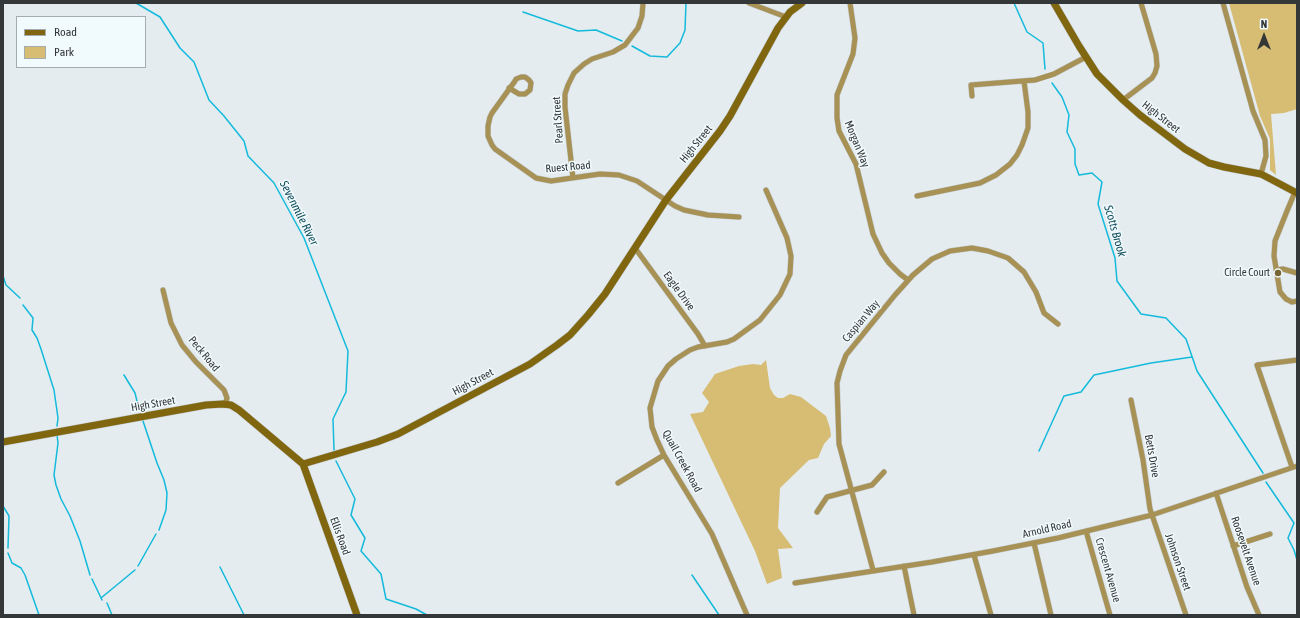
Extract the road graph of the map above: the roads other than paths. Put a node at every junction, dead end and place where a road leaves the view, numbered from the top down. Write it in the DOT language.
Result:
graph roads {
  1 [pos="643,3"];
  2 [pos="749,3"];
  3 [pos="802,3"];
  4 [pos="850,3"];
  5 [pos="1054,3"];
  6 [pos="1141,3"];
  7 [pos="1224,3"];
  8 [pos="786,17"];
  9 [pos="1086,57"];
  10 [pos="1024,81"];
  11 [pos="509,88"];
  12 [pos="972,96"];
  13 [pos="1123,100"];
  14 [pos="1261,174"];
  15 [pos="573,178"];
  16 [pos="766,190"];
  17 [pos="1296,193"];
  18 [pos="917,196"];
  19 [pos="666,200"];
  20 [pos="739,217"];
  21 [pos="635,248"];
  22 [pos="1276,270"];
  23 [pos="1297,273"];
  24 [pos="908,280"];
  25 [pos="163,290"];
  26 [pos="1297,301"];
  27 [pos="1058,324"];
  28 [pos="705,346"];
  29 [pos="1297,360"];
  30 [pos="1130,400"];
  31 [pos="225,404"];
  32 [pos="3,442"];
  33 [pos="664,455"];
  34 [pos="303,464"];
  35 [pos="1295,466"];
  36 [pos="884,472"];
  37 [pos="618,483"];
  38 [pos="851,491"];
  39 [pos="1216,493"];
  40 [pos="817,512"];
  41 [pos="1152,515"];
  42 [pos="1086,531"];
  43 [pos="1270,534"];
  44 [pos="1034,543"];
  45 [pos="1233,546"];
  46 [pos="974,555"];
  47 [pos="904,566"];
  48 [pos="873,570"];
  49 [pos="795,583"];
  50 [pos="357,615"];
  51 [pos="747,615"];
  52 [pos="914,615"];
  53 [pos="991,615"];
  54 [pos="1051,615"];
  55 [pos="1110,615"];
  56 [pos="1186,615"];
  57 [pos="1259,615"];
  1 -- 15 [label="street, Pearl Street"];
  2 -- 8 [label="street"];
  3 -- 8 [label="street, High Street"];
  4 -- 24 [label="street, Morgan Way"];
  5 -- 9 [label="street, High Street"];
  6 -- 13 [label="street"];
  7 -- 14 [label="street"];
  8 -- 19 [label="street, High Street"];
  9 -- 10 [label="street"];
  9 -- 13 [label="street, High Street"];
  10 -- 12 [label="street"];
  10 -- 18 [label="street"];
  11 -- 15 [label="street, Ruest Road"];
  13 -- 14 [label="street, High Street"];
  14 -- 17 [label="street, High Street"];
  15 -- 19 [label="street, Ruest Road"];
  16 -- 28 [label="street, Quail Creek Road"];
  17 -- 22 [label="street"];
  19 -- 20 [label="street, Ruest Road"];
  19 -- 21 [label="street, High Street"];
  21 -- 28 [label="street, Eagle Drive"];
  21 -- 34 [label="street, High Street"];
  22 -- 23 [label="street"];
  22 -- 26 [label="street"];
  24 -- 27 [label="street, Caspian Way"];
  24 -- 38 [label="street, Caspian Way"];
  25 -- 31 [label="street, Peck Road"];
  28 -- 33 [label="street, Quail Creek Road"];
  29 -- 35 [label="street"];
  30 -- 41 [label="street, Betts Drive"];
  31 -- 32 [label="street, High Street"];
  31 -- 34 [label="street"];
  33 -- 37 [label="street"];
  33 -- 51 [label="street, Quail Creek Road"];
  34 -- 50 [label="street, Ellis Road"];
  35 -- 39 [label="street, Arnold Road"];
  36 -- 38 [label="street"];
  38 -- 40 [label="street"];
  38 -- 48 [label="street, Caspian Way"];
  39 -- 41 [label="street, Arnold Road"];
  39 -- 45 [label="street, Roosevelt Avenue"];
  41 -- 42 [label="street, Arnold Road"];
  41 -- 56 [label="street, Johnson Street"];
  42 -- 44 [label="street, Arnold Road"];
  42 -- 55 [label="street, Crescent Avenue"];
  43 -- 45 [label="street"];
  44 -- 46 [label="street, Arnold Road"];
  44 -- 54 [label="street"];
  45 -- 57 [label="street, Roosevelt Avenue"];
  46 -- 47 [label="street, Arnold Road"];
  46 -- 53 [label="street"];
  47 -- 48 [label="street, Arnold Road"];
  47 -- 52 [label="street"];
  48 -- 49 [label="street, Arnold Road"];
}
